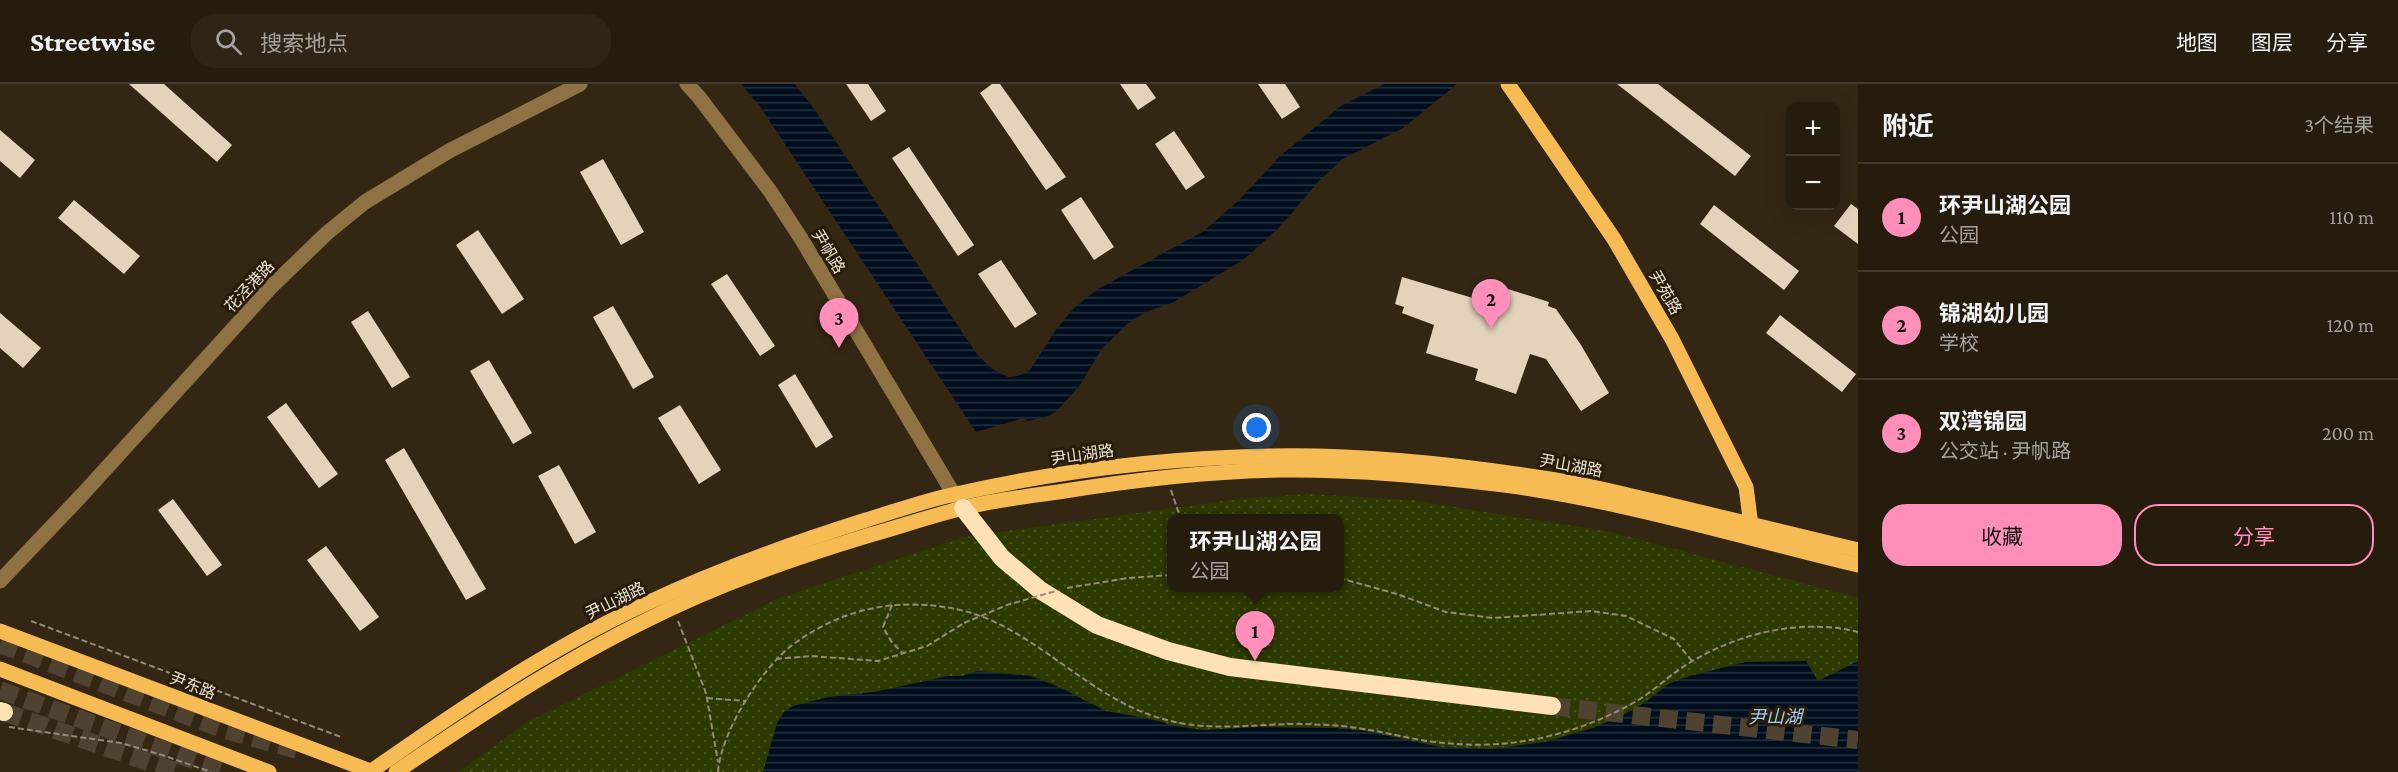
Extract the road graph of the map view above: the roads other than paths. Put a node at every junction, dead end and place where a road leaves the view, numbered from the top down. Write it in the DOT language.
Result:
graph roads {
  1 [pos="580,84"];
  2 [pos="687,84"];
  3 [pos="1508,84"];
  4 [pos="958,501"];
  5 [pos="1752,531"];
  6 [pos="1858,550"];
  7 [pos="1858,565"];
  8 [pos="0,581"];
  9 [pos="0,631"];
  10 [pos="0,669"];
  11 [pos="1552,705"];
  12 [pos="269,772"];
  13 [pos="371,772"];
  14 [pos="396,772"];
  1 -- 8 [label="street, 花泾港路"];
  2 -- 4 [label="street, 尹帆路"];
  3 -- 5 [label="main road, 尹苑路"];
  4 -- 5 [label="main road, 尹山湖路"];
  4 -- 5 [label="main road, 尹山湖路"];
  4 -- 11 [label="highway"];
  4 -- 13 [label="main road, 尹山湖路"];
  4 -- 14 [label="main road, 尹山湖路"];
  5 -- 6 [label="main road, 尹山湖路"];
  5 -- 7 [label="main road, 尹山湖路"];
  9 -- 13 [label="main road, 尹东路"];
  10 -- 12 [label="main road"];
}
